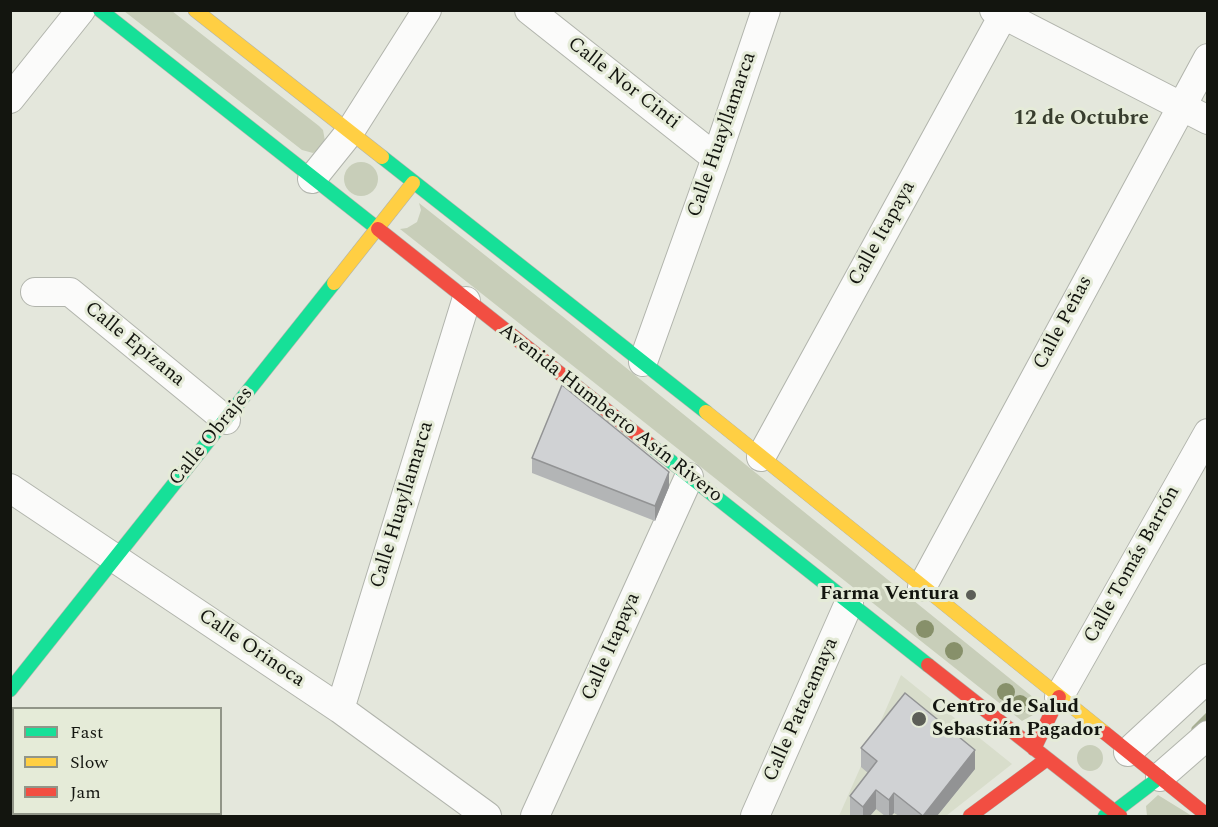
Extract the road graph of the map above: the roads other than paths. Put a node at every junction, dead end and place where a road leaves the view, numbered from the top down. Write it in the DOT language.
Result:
graph roads {
  1 [pos="81,10"];
  2 [pos="100,10"];
  3 [pos="195,10"];
  4 [pos="427,10"];
  5 [pos="529,10"];
  6 [pos="766,10"];
  7 [pos="1001,12"];
  8 [pos="1208,58"];
  9 [pos="10,99"];
  10 [pos="1181,105"];
  11 [pos="1208,120"];
  12 [pos="349,133"];
  13 [pos="716,159"];
  14 [pos="312,179"];
  15 [pos="413,183"];
  16 [pos="376,230"];
  17 [pos="35,292"];
  18 [pos="466,301"];
  19 [pos="643,362"];
  20 [pos="226,420"];
  21 [pos="1208,433"];
  22 [pos="760,457"];
  23 [pos="689,477"];
  24 [pos="10,488"];
  25 [pos="115,557"];
  26 [pos="922,587"];
  27 [pos="849,603"];
  28 [pos="1208,678"];
  29 [pos="10,690"];
  30 [pos="1059,697"];
  31 [pos="340,710"];
  32 [pos="1208,735"];
  33 [pos="1034,749"];
  34 [pos="1128,752"];
  35 [pos="1047,759"];
  36 [pos="1160,777"];
  37 [pos="1113,815"];
  38 [pos="487,816"];
  39 [pos="536,816"];
  40 [pos="755,816"];
  41 [pos="970,816"];
  42 [pos="1208,816"];
  1 -- 9 [label="street"];
  2 -- 14 [label="street, Avenida Humberto Asín Rivero"];
  3 -- 12 [label="street"];
  4 -- 12 [label="street"];
  5 -- 13 [label="street, Calle Nor Cinti"];
  6 -- 13 [label="street, Calle Huayllamarca"];
  7 -- 10 [label="street"];
  7 -- 22 [label="street, Calle Itapaya"];
  8 -- 10 [label="street, Calle Peñas"];
  10 -- 11 [label="street"];
  10 -- 26 [label="street, Calle Peñas"];
  12 -- 14 [label="street"];
  12 -- 15 [label="street"];
  13 -- 19 [label="street, Calle Huayllamarca"];
  14 -- 16 [label="street, Avenida Humberto Asín Rivero"];
  15 -- 16 [label="street, Calle Obrajes"];
  15 -- 19 [label="street"];
  16 -- 18 [label="street, Avenida Humberto Asín Rivero"];
  16 -- 20 [label="street, Calle Obrajes"];
  17 -- 20 [label="street, Calle Epizana"];
  18 -- 23 [label="street, Avenida Humberto Asín Rivero"];
  18 -- 31 [label="street, Calle Huayllamarca"];
  19 -- 22 [label="street"];
  20 -- 25 [label="street, Calle Obrajes"];
  21 -- 30 [label="street, Calle Tomás Barrón"];
  22 -- 26 [label="street"];
  23 -- 27 [label="street, Avenida Humberto Asín Rivero"];
  23 -- 39 [label="street, Calle Itapaya"];
  24 -- 25 [label="street, Calle Orinoca"];
  25 -- 29 [label="street, Calle Obrajes"];
  25 -- 31 [label="street, Calle Orinoca"];
  26 -- 30 [label="street"];
  27 -- 33 [label="street, Avenida Humberto Asín Rivero"];
  27 -- 40 [label="street, Calle Patacamaya"];
  28 -- 34 [label="street"];
  30 -- 33 [label="street"];
  30 -- 34 [label="street"];
  31 -- 38 [label="street, Calle Orinoca"];
  32 -- 36 [label="street"];
  33 -- 35 [label="street, Avenida Humberto Asín Rivero"];
  34 -- 36 [label="street"];
  35 -- 37 [label="street, Avenida Humberto Asín Rivero"];
  35 -- 41 [label="street"];
  36 -- 37 [label="street"];
  36 -- 42 [label="street"];
}
